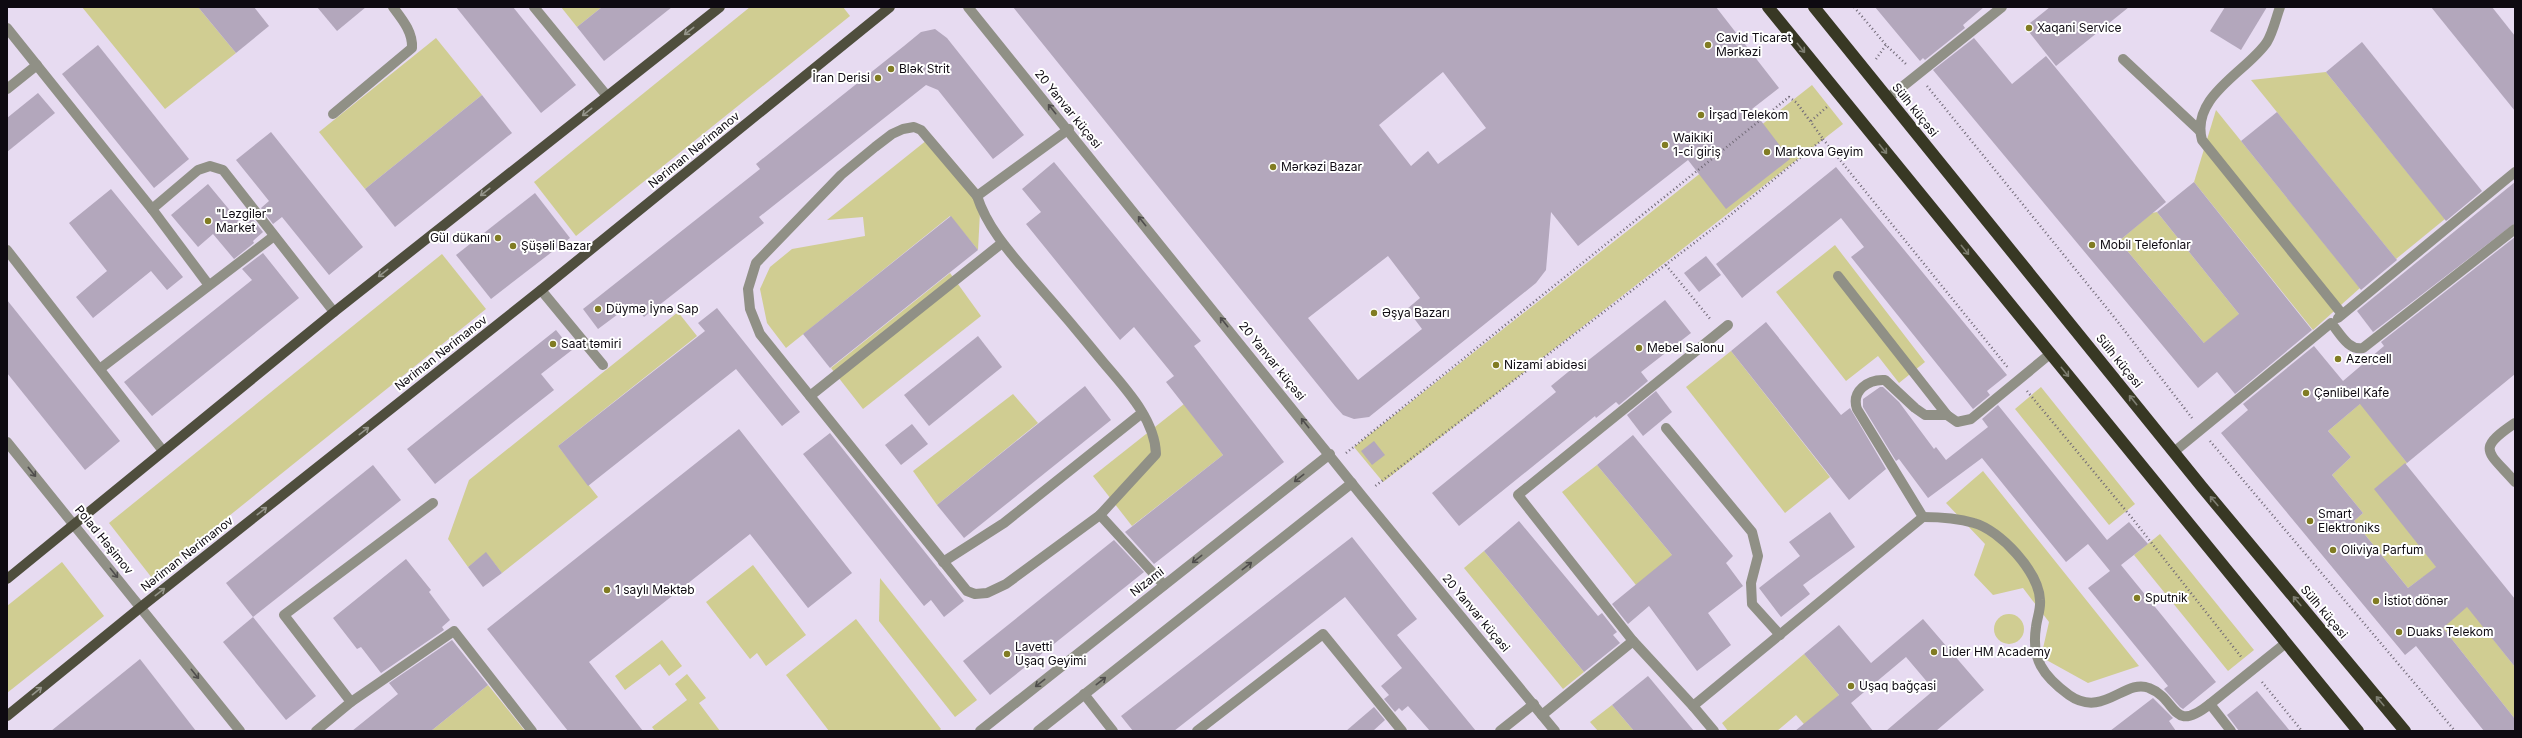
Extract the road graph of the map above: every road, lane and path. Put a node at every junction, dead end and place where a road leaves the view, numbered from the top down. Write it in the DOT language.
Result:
graph roads {
  1 [pos="394,7"];
  2 [pos="534,7"];
  3 [pos="720,7"];
  4 [pos="890,7"];
  5 [pos="968,7"];
  6 [pos="1768,7"];
  7 [pos="1814,7"];
  8 [pos="1854,7"];
  9 [pos="2002,7"];
  10 [pos="2280,7"];
  11 [pos="7,28"];
  12 [pos="2123,59"];
  13 [pos="37,65"];
  14 [pos="1918,74"];
  15 [pos="7,90"];
  16 [pos="607,96"];
  17 [pos="1840,96"];
  18 [pos="1888,99"];
  19 [pos="333,114"];
  20 [pos="1811,121"];
  21 [pos="1069,129"];
  22 [pos="2200,131"];
  23 [pos="1823,138"];
  24 [pos="2515,172"];
  25 [pos="977,196"];
  26 [pos="152,209"];
  27 [pos="2515,229"];
  28 [pos="274,236"];
  29 [pos="1002,243"];
  30 [pos="7,250"];
  31 [pos="1666,265"];
  32 [pos="1838,276"];
  33 [pos="208,284"];
  34 [pos="541,290"];
  35 [pos="334,312"];
  36 [pos="2342,314"];
  37 [pos="2332,323"];
  38 [pos="1724,328"];
  39 [pos="2050,354"];
  40 [pos="603,365"];
  41 [pos="100,368"];
  42 [pos="2018,380"];
  43 [pos="810,396"];
  44 [pos="1142,413"];
  45 [pos="1947,416"];
  46 [pos="2515,423"];
  47 [pos="1666,428"];
  48 [pos="2201,430"];
  49 [pos="7,442"];
  50 [pos="163,451"];
  51 [pos="2175,452"];
  52 [pos="1333,458"];
  53 [pos="2515,482"];
  54 [pos="1352,483"];
  55 [pos="1362,496"];
  56 [pos="433,503"];
  57 [pos="1100,515"];
  58 [pos="1923,517"];
  59 [pos="74,524"];
  60 [pos="943,562"];
  61 [pos="7,579"];
  62 [pos="1164,585"];
  63 [pos="141,607"];
  64 [pos="1780,635"];
  65 [pos="1633,641"];
  66 [pos="2286,643"];
  67 [pos="2252,670"];
  68 [pos="1084,694"];
  69 [pos="351,702"];
  70 [pos="1534,704"];
  71 [pos="2210,704"];
  72 [pos="1693,706"];
  73 [pos="1542,715"];
  74 [pos="7,716"];
  75 [pos="240,731"];
  76 [pos="316,731"];
  77 [pos="532,731"];
  78 [pos="980,731"];
  79 [pos="1038,731"];
  80 [pos="1113,731"];
  81 [pos="1198,731"];
  82 [pos="1402,731"];
  83 [pos="1500,731"];
  84 [pos="1555,731"];
  85 [pos="1714,731"];
  86 [pos="2231,731"];
  87 [pos="2302,731"];
  88 [pos="2358,731"];
  89 [pos="2405,731"];
  90 [pos="2455,731"];
  1 -- 19 [label="street"];
  2 -- 16 [label="street"];
  3 -- 16 [label="main road, one-way"];
  4 -- 34 [label="main road, Nəriman Nərimanov"];
  21 -- 5 [label="street, 20 Yanvar küçəsi, one-way"];
  6 -- 17 [label="highway, one-way"];
  7 -- 18 [label="highway, Sülh küçəsi"];
  8 -- 14 [label="path"];
  9 -- 14 [label="street"];
  10 -- 22 [label="street"];
  11 -- 13 [label="street"];
  12 -- 22 [label="street"];
  13 -- 15 [label="street"];
  13 -- 26 [label="street"];
  14 -- 18 [label="street"];
  14 -- 48 [label="path"];
  16 -- 35 [label="main road, one-way"];
  17 -- 20 [label="path"];
  17 -- 39 [label="highway, one-way"];
  51 -- 18 [label="highway, Sülh küçəsi, one-way"];
  20 -- 23 [label="path"];
  20 -- 52 [label="path"];
  21 -- 25 [label="street"];
  52 -- 21 [label="street, 20 Yanvar küçəsi, one-way"];
  22 -- 36 [label="street"];
  23 -- 31 [label="path"];
  23 -- 42 [label="path"];
  24 -- 36 [label="street"];
  25 -- 29 [label="street"];
  25 -- 43 [label="street"];
  26 -- 28 [label="street"];
  26 -- 33 [label="street"];
  27 -- 37 [label="street"];
  28 -- 33 [label="street"];
  28 -- 35 [label="street"];
  29 -- 43 [label="street"];
  29 -- 44 [label="street"];
  30 -- 41 [label="street"];
  31 -- 38 [label="path"];
  31 -- 55 [label="path"];
  32 -- 45 [label="street"];
  33 -- 41 [label="street"];
  34 -- 40 [label="street"];
  63 -- 34 [label="main road, Nəriman Nərimanov, one-way"];
  35 -- 50 [label="main road"];
  36 -- 37 [label="street"];
  37 -- 48 [label="street"];
  38 -- 65 [label="street"];
  39 -- 42 [label="street"];
  39 -- 66 [label="highway, one-way"];
  41 -- 50 [label="street"];
  42 -- 45 [label="street"];
  42 -- 67 [label="path"];
  43 -- 60 [label="street"];
  44 -- 57 [label="street"];
  44 -- 60 [label="street"];
  45 -- 58 [label="street"];
  46 -- 53 [label="street"];
  47 -- 64 [label="street"];
  48 -- 51 [label="street"];
  48 -- 90 [label="path"];
  49 -- 59 [label="street, Polad Həşimov, one-way"];
  50 -- 59 [label="main road"];
  89 -- 51 [label="highway, Sülh küçəsi, one-way"];
  52 -- 54 [label="street, 20 Yanvar küçəsi"];
  52 -- 62 [label="street, Nizami, one-way"];
  54 -- 55 [label="street, 20 Yanvar küçəsi"];
  68 -- 54 [label="street, one-way"];
  55 -- 70 [label="street, 20 Yanvar küçəsi"];
  56 -- 69 [label="street"];
  57 -- 60 [label="street"];
  57 -- 62 [label="street"];
  58 -- 64 [label="street"];
  58 -- 71 [label="street"];
  59 -- 61 [label="main road"];
  59 -- 63 [label="street, Polad Həşimov, one-way"];
  62 -- 78 [label="street, Nizami, one-way"];
  74 -- 63 [label="main road, Nəriman Nərimanov, one-way"];
  63 -- 75 [label="street, Polad Həşimov, one-way"];
  64 -- 72 [label="street"];
  65 -- 72 [label="street"];
  65 -- 73 [label="street"];
  66 -- 67 [label="street"];
  66 -- 88 [label="highway"];
  67 -- 71 [label="street"];
  67 -- 87 [label="path"];
  68 -- 79 [label="street"];
  68 -- 80 [label="street"];
  69 -- 76 [label="street"];
  69 -- 77 [label="street"];
  70 -- 73 [label="street, 20 Yanvar küçəsi"];
  70 -- 83 [label="street"];
  71 -- 86 [label="street"];
  72 -- 85 [label="street"];
  73 -- 84 [label="street, 20 Yanvar küçəsi"];
  81 -- 82 [label="street"];
}
